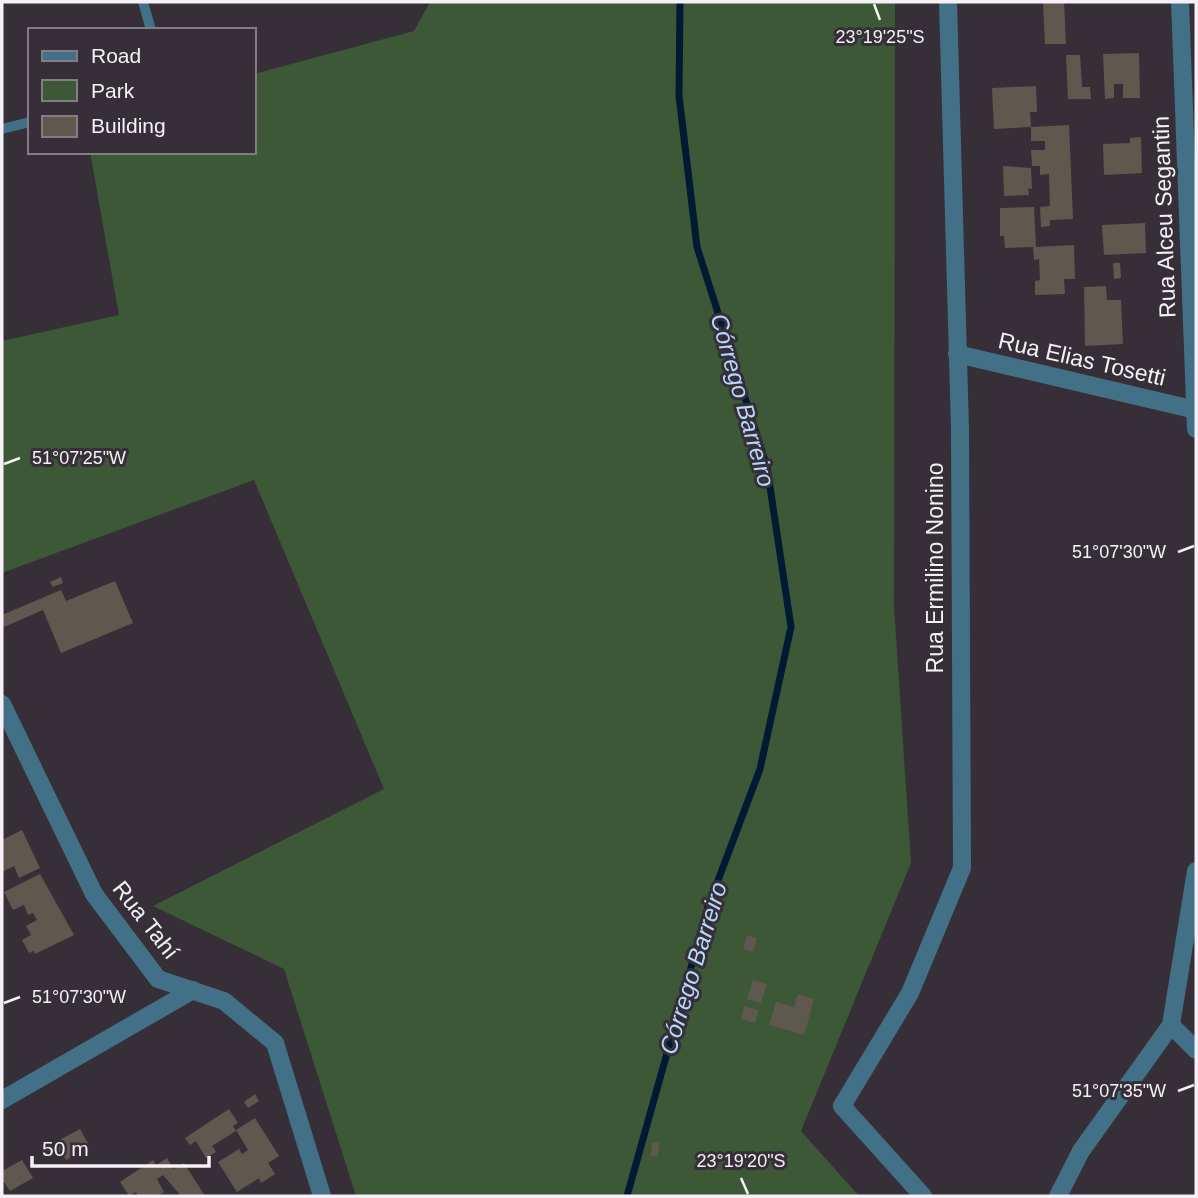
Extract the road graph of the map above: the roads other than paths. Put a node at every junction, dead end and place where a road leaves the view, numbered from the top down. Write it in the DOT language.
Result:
graph roads {
  1 [pos="143,2"];
  2 [pos="948,2"];
  3 [pos="1180,2"];
  4 [pos="150,28"];
  5 [pos="28,122"];
  6 [pos="2,129"];
  7 [pos="957,354"];
  8 [pos="1196,410"];
  9 [pos="1196,429"];
  10 [pos="2,704"];
  11 [pos="1196,871"];
  12 [pos="193,990"];
  13 [pos="1171,1025"];
  14 [pos="1196,1050"];
  15 [pos="2,1100"];
  16 [pos="316,1194"];
  17 [pos="923,1196"];
  18 [pos="1058,1196"];
  1 -- 4 [label="lane"];
  2 -- 7 [label="street, Rua Ermilino Nonino"];
  3 -- 8 [label="street, Rua Alceu Segantin"];
  5 -- 6 [label="lane"];
  7 -- 8 [label="street, Rua Elias Tosetti"];
  7 -- 17 [label="street, Rua Ermilino Nonino"];
  8 -- 9 [label="street, Rua Alceu Segantin"];
  10 -- 12 [label="street, Rua Tahí"];
  11 -- 13 [label="street"];
  12 -- 15 [label="street"];
  12 -- 16 [label="street, Rua Tahí"];
  13 -- 14 [label="street"];
  13 -- 18 [label="street"];
}
